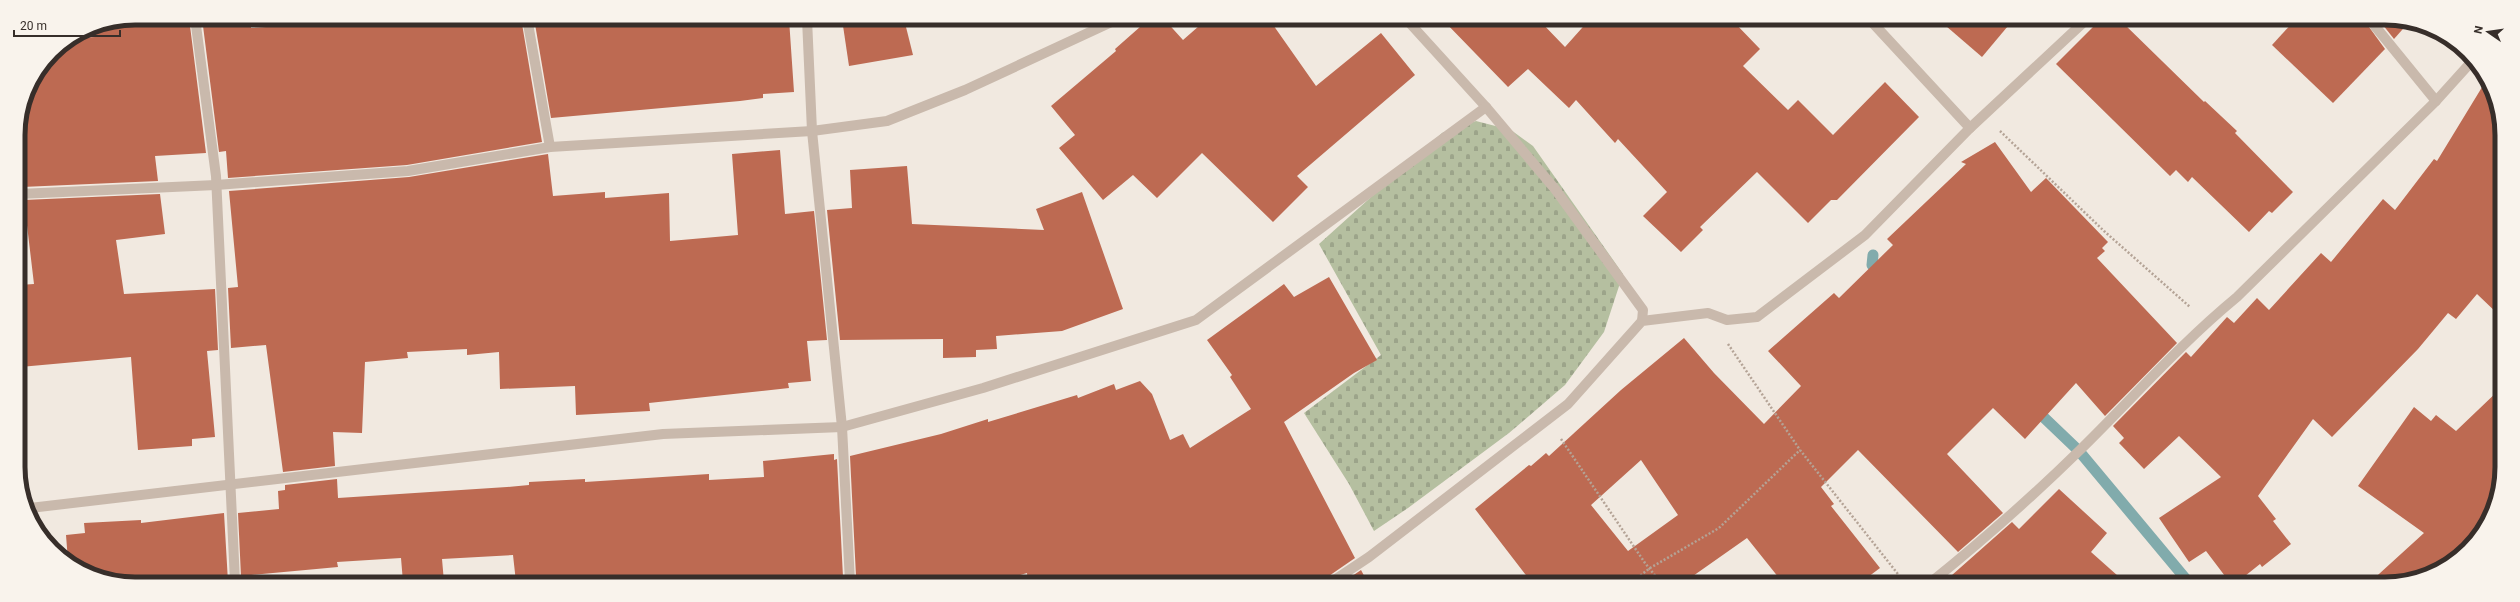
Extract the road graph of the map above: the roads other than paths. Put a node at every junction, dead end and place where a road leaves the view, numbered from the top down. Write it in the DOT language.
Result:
graph roads {
  1 [pos="196,25"];
  2 [pos="528,25"];
  3 [pos="807,25"];
  4 [pos="1105,25"];
  5 [pos="1411,25"];
  6 [pos="1875,25"];
  7 [pos="2081,25"];
  8 [pos="2374,25"];
  9 [pos="2469,64"];
  10 [pos="2436,100"];
  11 [pos="1486,107"];
  12 [pos="1970,128"];
  13 [pos="812,131"];
  14 [pos="550,147"];
  15 [pos="216,185"];
  16 [pos="25,194"];
  17 [pos="1642,321"];
  18 [pos="842,427"];
  19 [pos="231,486"];
  20 [pos="33,508"];
  21 [pos="236,577"];
  22 [pos="850,577"];
  23 [pos="1339,577"];
  24 [pos="1937,577"];
  1 -- 15 [label="street"];
  2 -- 14 [label="street"];
  3 -- 13 [label="street"];
  4 -- 13 [label="street"];
  5 -- 11 [label="street"];
  6 -- 12 [label="street"];
  7 -- 12 [label="street"];
  8 -- 10 [label="street"];
  9 -- 10 [label="street"];
  10 -- 24 [label="street"];
  11 -- 17 [label="street"];
  11 -- 18 [label="street"];
  12 -- 17 [label="street"];
  13 -- 14 [label="street"];
  13 -- 18 [label="street"];
  14 -- 15 [label="street"];
  15 -- 16 [label="street"];
  15 -- 19 [label="street"];
  17 -- 23 [label="street"];
  18 -- 19 [label="street"];
  18 -- 22 [label="street"];
  19 -- 20 [label="street"];
  19 -- 21 [label="street"];
}
